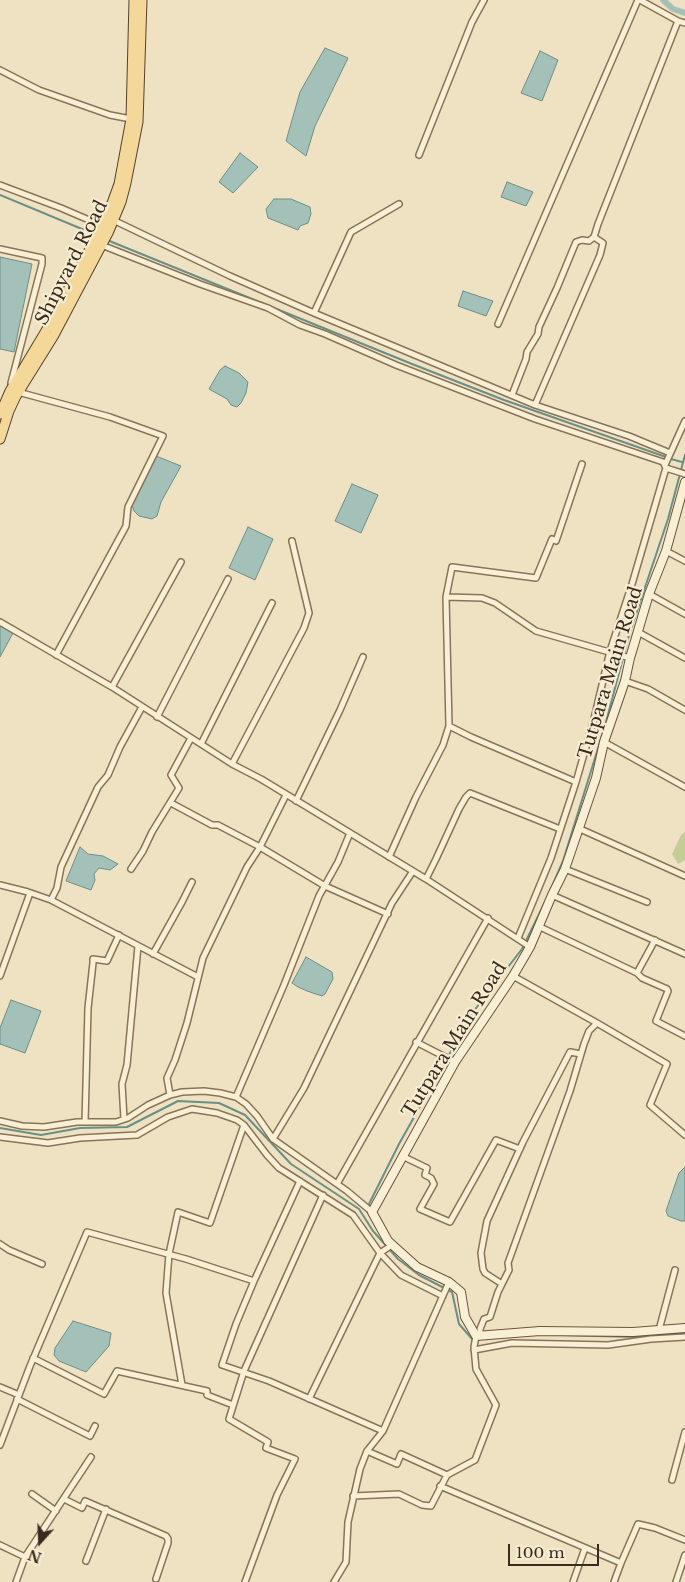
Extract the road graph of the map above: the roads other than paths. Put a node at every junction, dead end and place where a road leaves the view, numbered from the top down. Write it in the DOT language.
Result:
graph roads {
  1 [pos="134,0"];
  2 [pos="142,0"];
  3 [pos="484,0"];
  4 [pos="639,0"];
  5 [pos="678,21"];
  6 [pos="685,23"];
  7 [pos="0,70"];
  8 [pos="131,119"];
  9 [pos="420,155"];
  10 [pos="0,185"];
  11 [pos="399,204"];
  12 [pos="108,221"];
  13 [pos="594,237"];
  14 [pos="98,243"];
  15 [pos="0,250"];
  16 [pos="314,313"];
  17 [pos="498,324"];
  18 [pos="14,392"];
  19 [pos="512,395"];
  20 [pos="535,405"];
  21 [pos="0,414"];
  22 [pos="685,421"];
  23 [pos="0,439"];
  24 [pos="670,453"];
  25 [pos="582,464"];
  26 [pos="666,466"];
  27 [pos="685,474"];
  28 [pos="685,482"];
  29 [pos="683,501"];
  30 [pos="292,541"];
  31 [pos="666,551"];
  32 [pos="685,561"];
  33 [pos="181,562"];
  34 [pos="228,579"];
  35 [pos="649,594"];
  36 [pos="446,598"];
  37 [pos="272,603"];
  38 [pos="685,614"];
  39 [pos="0,622"];
  40 [pos="638,632"];
  41 [pos="610,651"];
  42 [pos="56,655"];
  43 [pos="363,657"];
  44 [pos="630,658"];
  45 [pos="685,658"];
  46 [pos="625,681"];
  47 [pos="112,687"];
  48 [pos="142,707"];
  49 [pos="685,710"];
  50 [pos="157,717"];
  51 [pos="450,726"];
  52 [pos="191,738"];
  53 [pos="604,742"];
  54 [pos="201,744"];
  55 [pos="232,764"];
  56 [pos="576,782"];
  57 [pos="685,787"];
  58 [pos="286,795"];
  59 [pos="296,801"];
  60 [pos="171,803"];
  61 [pos="578,828"];
  62 [pos="560,829"];
  63 [pos="350,833"];
  64 [pos="260,847"];
  65 [pos="389,858"];
  66 [pos="131,869"];
  67 [pos="565,870"];
  68 [pos="413,871"];
  69 [pos="685,876"];
  70 [pos="426,879"];
  71 [pos="192,882"];
  72 [pos="0,885"];
  73 [pos="325,886"];
  74 [pos="30,893"];
  75 [pos="552,895"];
  76 [pos="51,900"];
  77 [pos="647,902"];
  78 [pos="388,914"];
  79 [pos="488,918"];
  80 [pos="538,926"];
  81 [pos="118,935"];
  82 [pos="518,938"];
  83 [pos="655,940"];
  84 [pos="138,946"];
  85 [pos="530,947"];
  86 [pos="152,954"];
  87 [pos="685,954"];
  88 [pos="637,973"];
  89 [pos="0,976"];
  90 [pos="513,976"];
  91 [pos="198,977"];
  92 [pos="597,1023"];
  93 [pos="685,1036"];
  94 [pos="416,1042"];
  95 [pos="581,1054"];
  96 [pos="450,1059"];
  97 [pos="170,1095"];
  98 [pos="236,1098"];
  99 [pos="124,1119"];
  100 [pos="0,1121"];
  101 [pos="85,1122"];
  102 [pos="244,1125"];
  103 [pos="685,1136"];
  104 [pos="0,1137"];
  105 [pos="272,1139"];
  106 [pos="520,1149"];
  107 [pos="402,1156"];
  108 [pos="300,1181"];
  109 [pos="337,1184"];
  110 [pos="322,1195"];
  111 [pos="372,1212"];
  112 [pos="0,1244"];
  113 [pos="389,1247"];
  114 [pos="380,1253"];
  115 [pos="168,1254"];
  116 [pos="42,1264"];
  117 [pos="675,1270"];
  118 [pos="254,1280"];
  119 [pos="448,1284"];
  120 [pos="502,1284"];
  121 [pos="443,1295"];
  122 [pos="685,1328"];
  123 [pos="658,1330"];
  124 [pos="478,1336"];
  125 [pos="685,1337"];
  126 [pos="474,1349"];
  127 [pos="33,1358"];
  128 [pos="244,1371"];
  129 [pos="182,1385"];
  130 [pos="0,1387"];
  131 [pos="18,1397"];
  132 [pos="309,1399"];
  133 [pos="233,1405"];
  134 [pos="95,1426"];
  135 [pos="382,1431"];
  136 [pos="685,1432"];
  137 [pos="0,1445"];
  138 [pos="367,1451"];
  139 [pos="91,1457"];
  140 [pos="447,1475"];
  141 [pos="672,1480"];
  142 [pos="440,1486"];
  143 [pos="32,1494"];
  144 [pos="353,1496"];
  145 [pos="64,1499"];
  146 [pos="106,1509"];
  147 [pos="56,1511"];
  148 [pos="685,1540"];
  149 [pos="0,1545"];
  150 [pos="585,1548"];
  151 [pos="685,1555"];
  152 [pos="25,1557"];
  153 [pos="86,1561"];
  154 [pos="622,1564"];
  155 [pos="156,1579"];
  156 [pos="16,1582"];
  157 [pos="244,1582"];
  158 [pos="334,1582"];
  159 [pos="573,1582"];
  160 [pos="614,1582"];
  161 [pos="676,1582"];
  1 -- 8 [label="main road, Shipyard Road"];
  2 -- 12 [label="main road, Shipyard Road"];
  3 -- 9 [label="street"];
  4 -- 5 [label="street"];
  4 -- 17 [label="street"];
  5 -- 6 [label="street"];
  5 -- 13 [label="street"];
  7 -- 8 [label="street"];
  8 -- 12 [label="main road, Shipyard Road"];
  10 -- 12 [label="street"];
  11 -- 16 [label="street"];
  12 -- 14 [label="main road, Shipyard Road"];
  12 -- 16 [label="street"];
  13 -- 19 [label="street"];
  13 -- 20 [label="street"];
  14 -- 18 [label="main road, Shipyard Road"];
  14 -- 26 [label="street"];
  15 -- 18 [label="street"];
  16 -- 19 [label="street"];
  18 -- 21 [label="main road, Shipyard Road"];
  18 -- 23 [label="main road, Shipyard Road"];
  18 -- 42 [label="street"];
  19 -- 20 [label="street"];
  20 -- 24 [label="street"];
  22 -- 24 [label="street"];
  24 -- 26 [label="street"];
  25 -- 36 [label="street"];
  26 -- 27 [label="street"];
  26 -- 41 [label="street"];
  28 -- 29 [label="street, Tutpara Main Road"];
  29 -- 31 [label="street, Tutpara Main Road"];
  30 -- 55 [label="street"];
  31 -- 32 [label="street"];
  31 -- 35 [label="street, Tutpara Main Road"];
  33 -- 47 [label="street"];
  34 -- 50 [label="street"];
  35 -- 38 [label="street"];
  35 -- 40 [label="street, Tutpara Main Road"];
  36 -- 41 [label="street"];
  36 -- 51 [label="street"];
  37 -- 54 [label="street"];
  39 -- 42 [label="street"];
  40 -- 44 [label="street, Tutpara Main Road"];
  40 -- 45 [label="street"];
  41 -- 44 [label="street"];
  41 -- 56 [label="street"];
  42 -- 47 [label="street"];
  43 -- 59 [label="street"];
  44 -- 46 [label="street, Tutpara Main Road"];
  46 -- 49 [label="street"];
  46 -- 53 [label="street, Tutpara Main Road"];
  47 -- 48 [label="street"];
  48 -- 50 [label="street"];
  48 -- 76 [label="street"];
  50 -- 52 [label="street"];
  51 -- 56 [label="street"];
  51 -- 65 [label="street"];
  52 -- 54 [label="street"];
  52 -- 60 [label="street"];
  53 -- 57 [label="street"];
  53 -- 61 [label="street, Tutpara Main Road"];
  54 -- 55 [label="street"];
  55 -- 58 [label="street"];
  56 -- 62 [label="street"];
  58 -- 59 [label="street"];
  58 -- 64 [label="street"];
  59 -- 63 [label="street"];
  60 -- 64 [label="street"];
  60 -- 66 [label="street"];
  61 -- 67 [label="street, Tutpara Main Road"];
  61 -- 69 [label="street"];
  62 -- 70 [label="street"];
  62 -- 82 [label="street"];
  63 -- 65 [label="street"];
  63 -- 73 [label="street"];
  64 -- 73 [label="street"];
  64 -- 91 [label="street"];
  65 -- 68 [label="street"];
  67 -- 75 [label="street, Tutpara Main Road"];
  67 -- 77 [label="street"];
  68 -- 70 [label="street"];
  68 -- 78 [label="street"];
  70 -- 79 [label="street"];
  71 -- 86 [label="street"];
  72 -- 74 [label="street"];
  73 -- 78 [label="street"];
  73 -- 98 [label="street"];
  74 -- 76 [label="street"];
  74 -- 89 [label="street"];
  75 -- 80 [label="street, Tutpara Main Road"];
  75 -- 83 [label="street"];
  76 -- 81 [label="street"];
  78 -- 105 [label="street"];
  79 -- 82 [label="street"];
  79 -- 94 [label="street"];
  80 -- 85 [label="street, Tutpara Main Road"];
  80 -- 88 [label="street"];
  81 -- 84 [label="street"];
  81 -- 101 [label="street"];
  82 -- 85 [label="street"];
  83 -- 87 [label="street"];
  83 -- 88 [label="street"];
  84 -- 86 [label="street"];
  84 -- 99 [label="street"];
  85 -- 90 [label="street, Tutpara Main Road"];
  86 -- 91 [label="street"];
  88 -- 93 [label="street"];
  90 -- 92 [label="street"];
  90 -- 96 [label="street, Tutpara Main Road"];
  91 -- 97 [label="street"];
  92 -- 95 [label="street"];
  92 -- 103 [label="street"];
  94 -- 96 [label="street"];
  94 -- 109 [label="street"];
  95 -- 106 [label="street"];
  95 -- 120 [label="street"];
  96 -- 107 [label="street, Tutpara Main Road"];
  97 -- 98 [label="street"];
  97 -- 99 [label="street"];
  98 -- 105 [label="street"];
  99 -- 101 [label="street"];
  100 -- 101 [label="street"];
  102 -- 104 [label="street"];
  102 -- 108 [label="street"];
  102 -- 115 [label="street"];
  105 -- 109 [label="street"];
  106 -- 107 [label="street"];
  106 -- 120 [label="street"];
  107 -- 111 [label="street, Tutpara Main Road"];
  108 -- 110 [label="street"];
  108 -- 118 [label="street"];
  109 -- 111 [label="street"];
  110 -- 114 [label="street"];
  110 -- 128 [label="street"];
  111 -- 113 [label="street"];
  112 -- 116 [label="street"];
  113 -- 114 [label="street"];
  113 -- 119 [label="street"];
  114 -- 121 [label="street"];
  114 -- 132 [label="street"];
  115 -- 118 [label="street"];
  115 -- 127 [label="street"];
  115 -- 129 [label="street"];
  117 -- 123 [label="street"];
  118 -- 128 [label="street"];
  119 -- 121 [label="street"];
  119 -- 124 [label="street"];
  120 -- 124 [label="street"];
  121 -- 135 [label="street"];
  122 -- 123 [label="street"];
  123 -- 124 [label="street"];
  124 -- 126 [label="street"];
  125 -- 126 [label="street"];
  126 -- 140 [label="street"];
  127 -- 129 [label="street"];
  127 -- 131 [label="street"];
  128 -- 132 [label="street"];
  128 -- 133 [label="street"];
  129 -- 133 [label="street"];
  130 -- 131 [label="street"];
  131 -- 134 [label="street"];
  131 -- 137 [label="street"];
  132 -- 135 [label="street"];
  133 -- 157 [label="street"];
  135 -- 138 [label="street"];
  136 -- 141 [label="street"];
  138 -- 140 [label="street"];
  138 -- 144 [label="street"];
  139 -- 145 [label="street"];
  140 -- 142 [label="street"];
  142 -- 144 [label="street"];
  142 -- 150 [label="street"];
  143 -- 147 [label="street"];
  144 -- 158 [label="street"];
  145 -- 146 [label="street"];
  145 -- 147 [label="street"];
  146 -- 153 [label="street"];
  146 -- 155 [label="street"];
  147 -- 152 [label="street"];
  148 -- 154 [label="street"];
  149 -- 152 [label="street"];
  150 -- 154 [label="street"];
  150 -- 159 [label="street"];
  151 -- 161 [label="street"];
  152 -- 156 [label="street"];
  154 -- 160 [label="street"];
}
